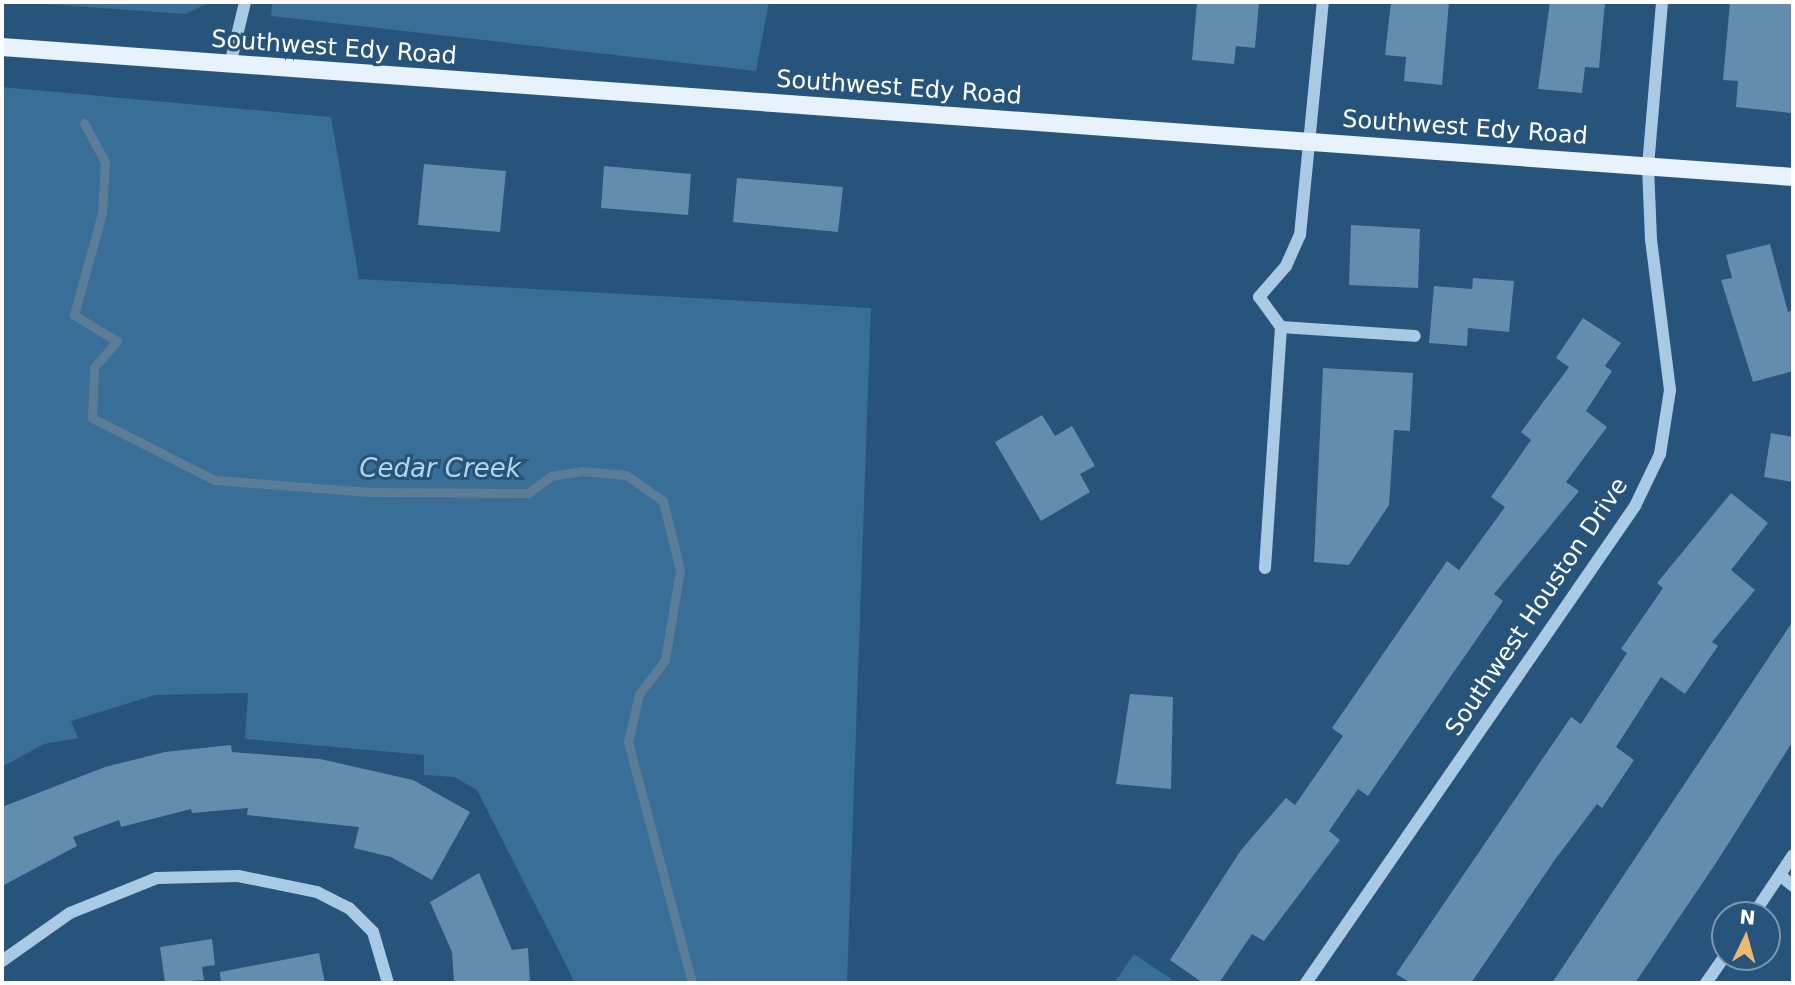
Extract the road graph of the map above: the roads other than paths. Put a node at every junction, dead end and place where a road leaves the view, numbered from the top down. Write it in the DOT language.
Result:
graph roads {
  1 [pos="245,2"];
  2 [pos="1323,2"];
  3 [pos="1662,2"];
  4 [pos="2,47"];
  5 [pos="230,65"];
  6 [pos="1309,142"];
  7 [pos="1648,166"];
  8 [pos="1793,177"];
  9 [pos="1281,327"];
  10 [pos="1415,336"];
  11 [pos="1265,568"];
  12 [pos="1793,855"];
  13 [pos="1780,875"];
  14 [pos="1793,886"];
  15 [pos="1762,901"];
  16 [pos="2,961"];
  17 [pos="388,983"];
  18 [pos="1306,983"];
  1 -- 5 [label="street"];
  2 -- 6 [label="street"];
  3 -- 7 [label="street, Southwest Houston Drive"];
  4 -- 5 [label="main road, Southwest Edy Road"];
  5 -- 6 [label="main road, Southwest Edy Road"];
  6 -- 7 [label="main road, Southwest Edy Road"];
  6 -- 9 [label="street"];
  7 -- 8 [label="main road, Southwest Edy Road"];
  7 -- 18 [label="street, Southwest Houston Drive"];
  9 -- 10 [label="street"];
  9 -- 11 [label="street"];
  12 -- 13 [label="street"];
  13 -- 14 [label="street"];
  13 -- 15 [label="street"];
  16 -- 17 [label="street"];
}
